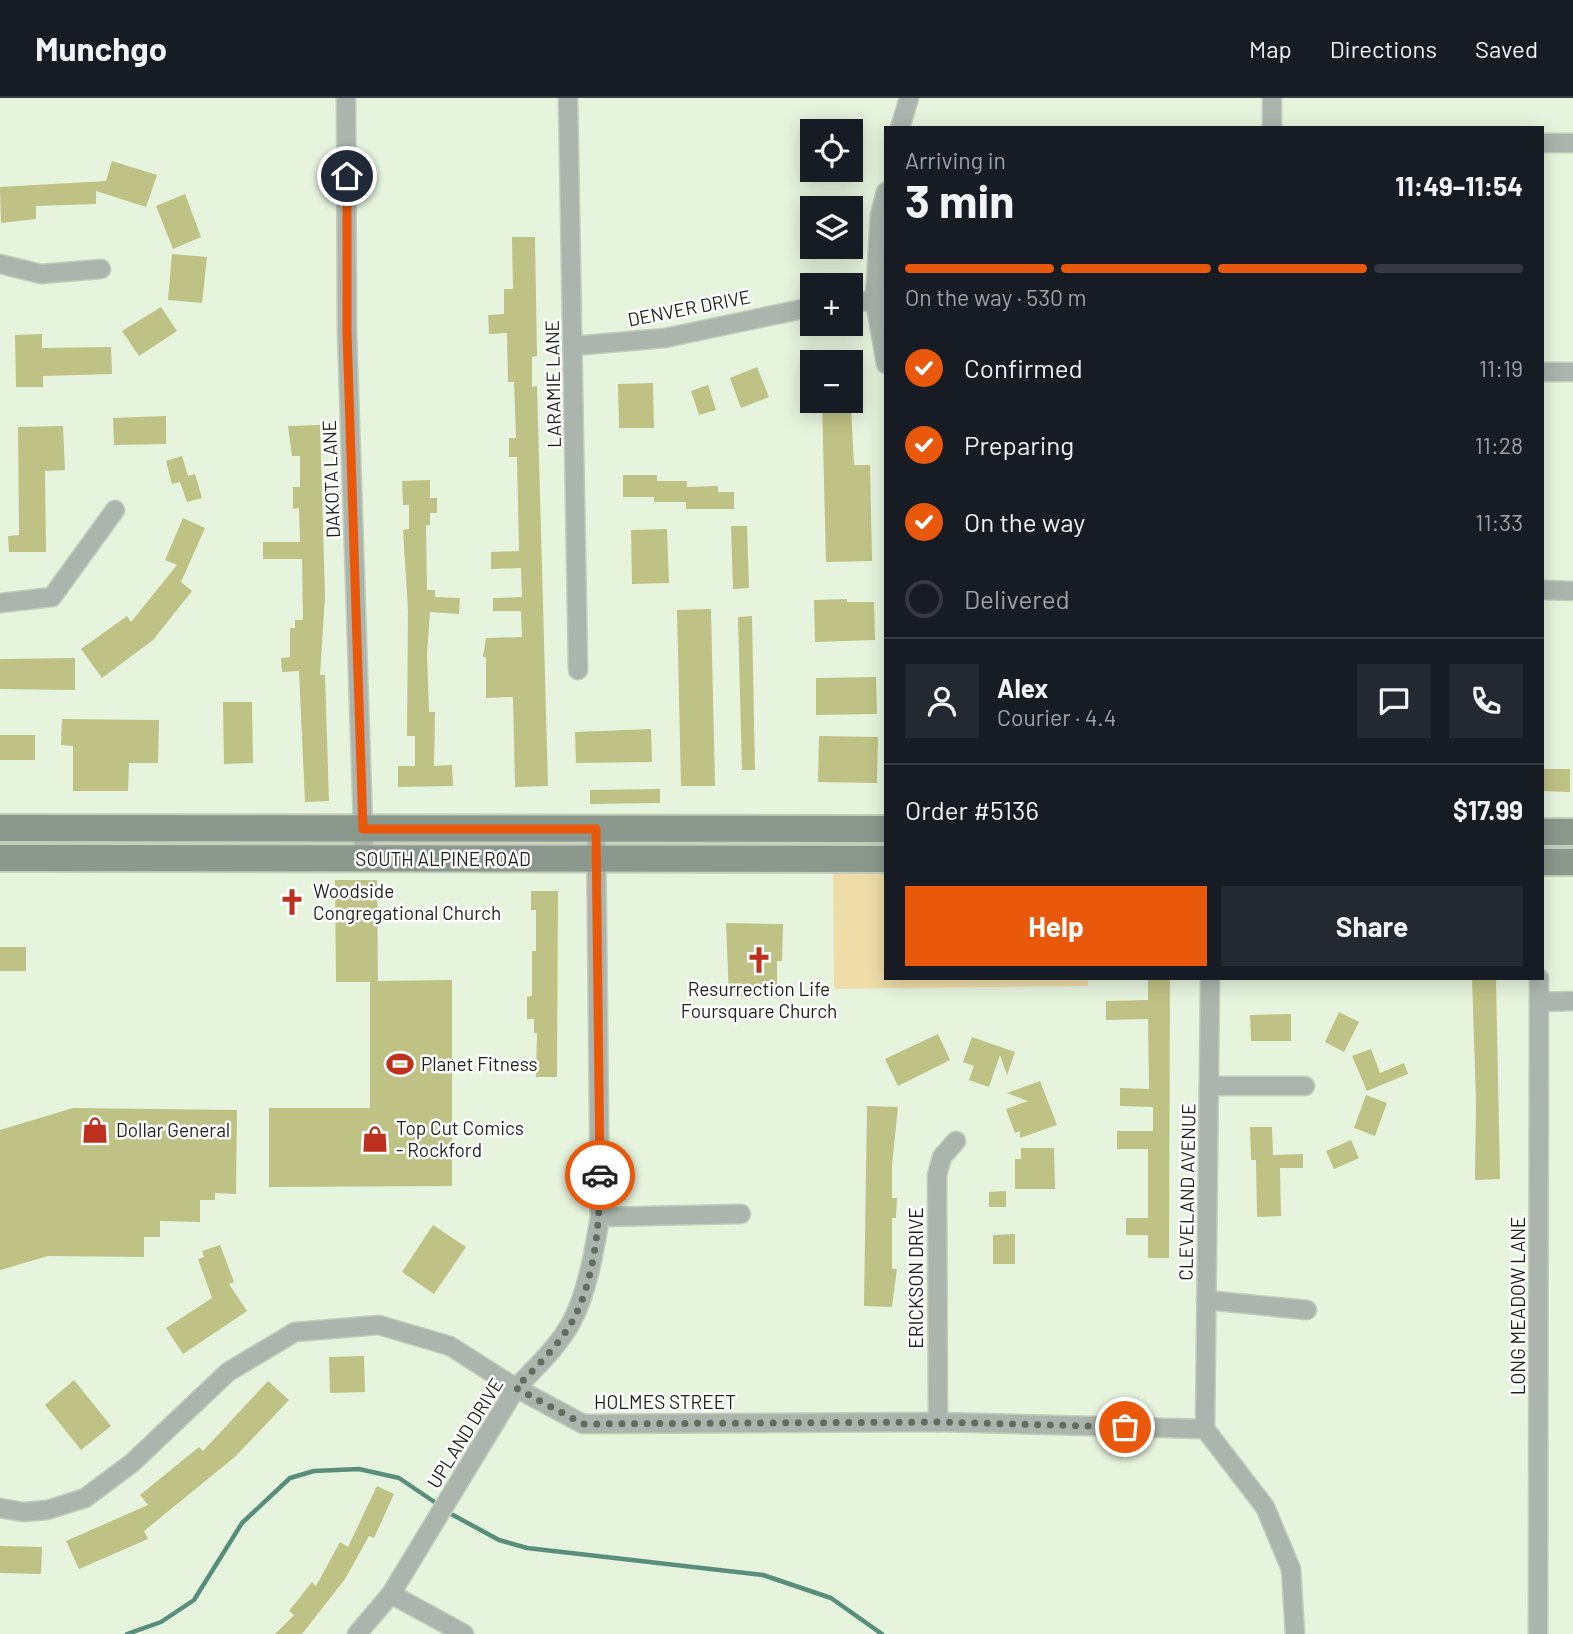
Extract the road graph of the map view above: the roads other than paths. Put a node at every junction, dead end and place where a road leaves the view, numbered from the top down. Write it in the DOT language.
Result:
graph roads {
  1 [pos="346,98"];
  2 [pos="568,98"];
  3 [pos="1272,98"];
  4 [pos="903,100"];
  5 [pos="900,126"];
  6 [pos="1272,126"];
  7 [pos="1544,143"];
  8 [pos="1573,143"];
  9 [pos="884,200"];
  10 [pos="0,264"];
  11 [pos="101,269"];
  12 [pos="875,300"];
  13 [pos="863,301"];
  14 [pos="800,310"];
  15 [pos="573,346"];
  16 [pos="884,352"];
  17 [pos="1544,372"];
  18 [pos="1573,372"];
  19 [pos="115,510"];
  20 [pos="1544,590"];
  21 [pos="1573,591"];
  22 [pos="0,603"];
  23 [pos="578,670"];
  24 [pos="0,828"];
  25 [pos="363,829"];
  26 [pos="596,829"];
  27 [pos="884,829"];
  28 [pos="1544,832"];
  29 [pos="1573,832"];
  30 [pos="0,858"];
  31 [pos="364,858"];
  32 [pos="596,859"];
  33 [pos="884,859"];
  34 [pos="1544,862"];
  35 [pos="1573,862"];
  36 [pos="1210,980"];
  37 [pos="1539,980"];
  38 [pos="1539,1002"];
  39 [pos="1573,1002"];
  40 [pos="1209,1086"];
  41 [pos="1305,1086"];
  42 [pos="956,1141"];
  43 [pos="741,1214"];
  44 [pos="600,1217"];
  45 [pos="1206,1300"];
  46 [pos="1307,1310"];
  47 [pos="516,1388"];
  48 [pos="938,1422"];
  49 [pos="1205,1429"];
  50 [pos="0,1508"];
  51 [pos="391,1594"];
  52 [pos="356,1634"];
  53 [pos="464,1634"];
  54 [pos="1295,1634"];
  55 [pos="1538,1634"];
  1 -- 25 [label="street, DAKOTA LANE"];
  2 -- 15 [label="street, LARAMIE LANE"];
  3 -- 6 [label="street"];
  4 -- 5 [label="street"];
  7 -- 8 [label="street"];
  9 -- 12 [label="street"];
  10 -- 11 [label="street"];
  12 -- 13 [label="street"];
  12 -- 16 [label="street"];
  14 -- 15 [label="street, DENVER DRIVE"];
  15 -- 23 [label="street, LARAMIE LANE"];
  17 -- 18 [label="street"];
  19 -- 22 [label="street"];
  20 -- 21 [label="street"];
  24 -- 25 [label="main road, SOUTH ALPINE ROAD"];
  25 -- 26 [label="main road, SOUTH ALPINE ROAD"];
  25 -- 31 [label="street, DAKOTA LANE"];
  26 -- 27 [label="main road, SOUTH ALPINE ROAD"];
  26 -- 32 [label="street, UPLAND DRIVE"];
  28 -- 29 [label="main road"];
  30 -- 31 [label="main road, SOUTH ALPINE ROAD"];
  31 -- 32 [label="main road, SOUTH ALPINE ROAD"];
  32 -- 33 [label="main road, SOUTH ALPINE ROAD"];
  32 -- 44 [label="street, UPLAND DRIVE"];
  34 -- 35 [label="main road"];
  36 -- 40 [label="street, CLEVELAND AVENUE"];
  37 -- 38 [label="street, LONG MEADOW LANE"];
  38 -- 39 [label="street"];
  38 -- 55 [label="street, LONG MEADOW LANE"];
  40 -- 41 [label="street, CLEVELAND AVENUE"];
  40 -- 45 [label="street, CLEVELAND AVENUE"];
  42 -- 48 [label="street, ERICKSON DRIVE"];
  43 -- 44 [label="street"];
  44 -- 47 [label="street, UPLAND DRIVE"];
  45 -- 46 [label="street, CLEVELAND AVENUE"];
  45 -- 49 [label="street, CLEVELAND AVENUE"];
  47 -- 48 [label="street, HOLMES STREET"];
  47 -- 50 [label="street, HOLMES STREET"];
  47 -- 51 [label="street, UPLAND DRIVE"];
  48 -- 49 [label="street, HOLMES STREET"];
  49 -- 54 [label="street"];
  51 -- 52 [label="street, UPLAND DRIVE"];
  51 -- 53 [label="street"];
}
